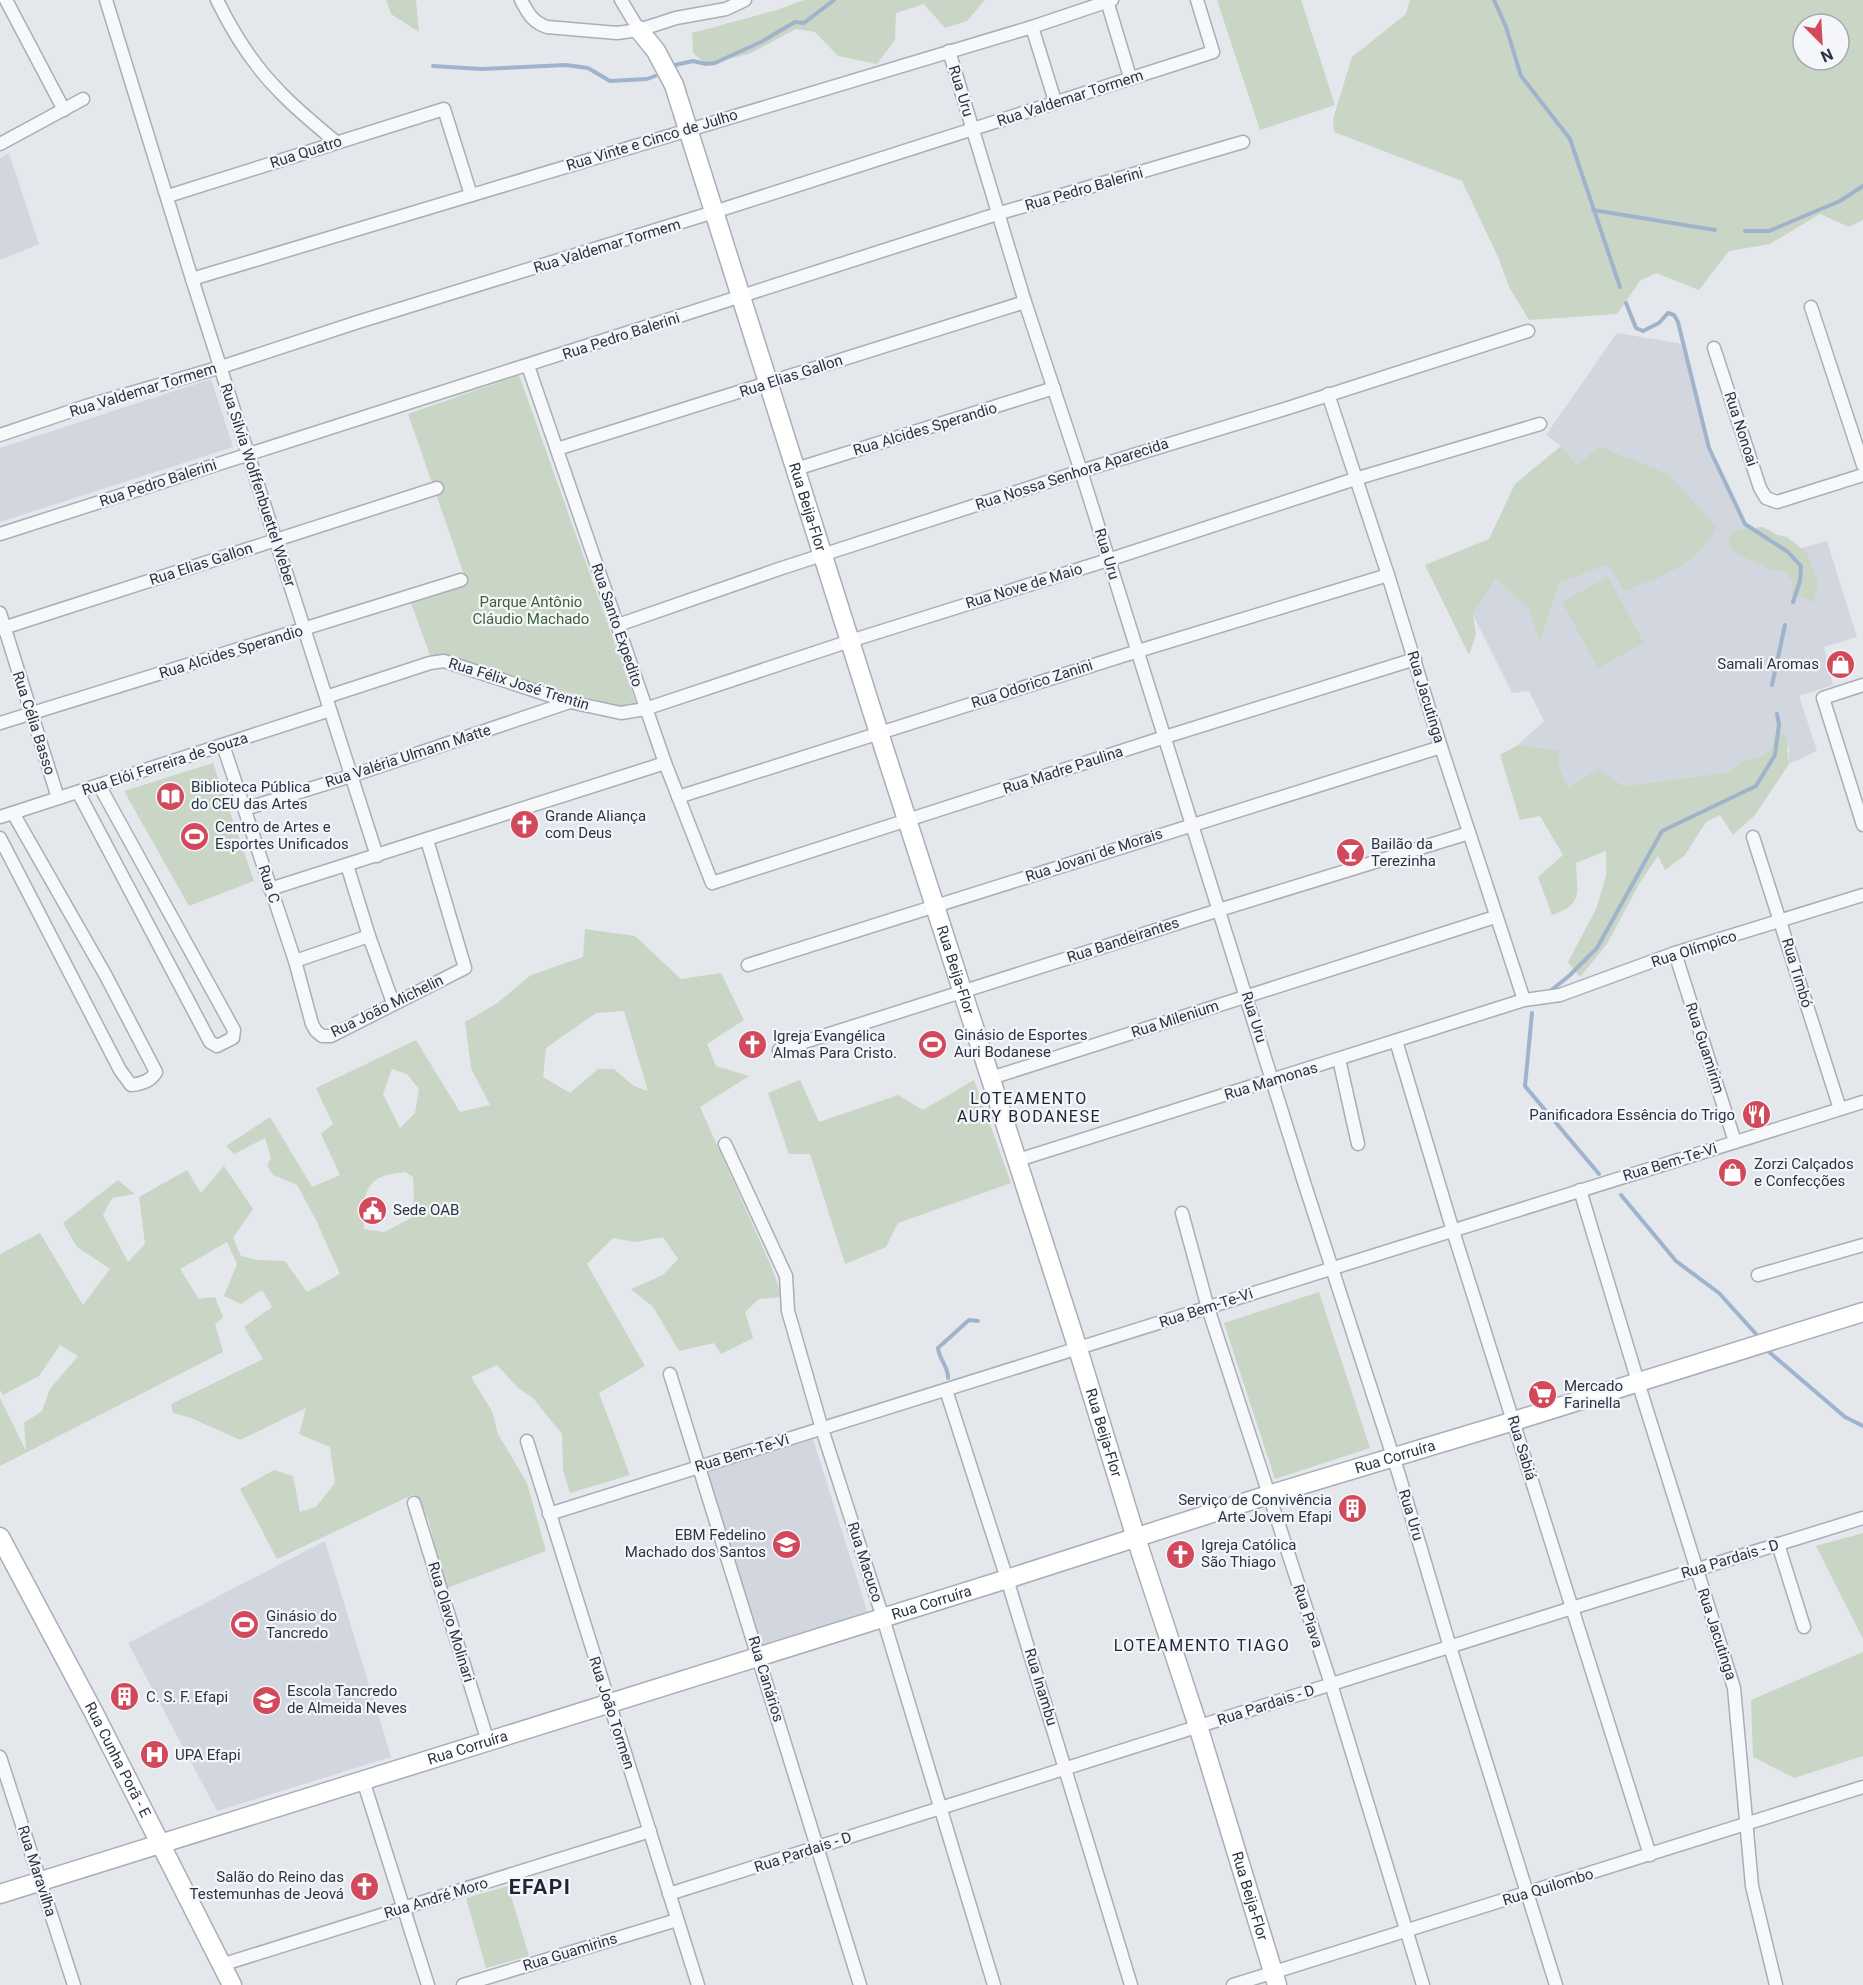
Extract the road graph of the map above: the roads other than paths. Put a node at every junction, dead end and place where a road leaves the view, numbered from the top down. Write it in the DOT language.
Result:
graph roads {
  1 [pos="6,0"];
  2 [pos="106,0"];
  3 [pos="217,0"];
  4 [pos="521,0"];
  5 [pos="621,0"];
  6 [pos="745,0"];
  7 [pos="1197,0"];
  8 [pos="1109,1"];
  9 [pos="723,4"];
  10 [pos="1032,27"];
  11 [pos="639,30"];
  12 [pos="949,51"];
  13 [pos="1130,77"];
  14 [pos="83,99"];
  15 [pos="1055,101"];
  16 [pos="64,110"];
  17 [pos="688,129"];
  18 [pos="972,130"];
  19 [pos="336,142"];
  20 [pos="1243,142"];
  21 [pos="0,144"];
  22 [pos="471,195"];
  23 [pos="168,196"];
  24 [pos="714,212"];
  25 [pos="997,214"];
  26 [pos="192,279"];
  27 [pos="741,297"];
  28 [pos="1024,302"];
  29 [pos="1811,307"];
  30 [pos="1528,331"];
  31 [pos="1714,348"];
  32 [pos="528,366"];
  33 [pos="221,367"];
  34 [pos="768,383"];
  35 [pos="1054,388"];
  36 [pos="1328,394"];
  37 [pos="1540,424"];
  38 [pos="0,435"];
  39 [pos="557,449"];
  40 [pos="248,455"];
  41 [pos="1863,465"];
  42 [pos="796,469"];
  43 [pos="1081,471"];
  44 [pos="1863,475"];
  45 [pos="1355,479"];
  46 [pos="437,488"];
  47 [pos="0,534"];
  48 [pos="276,540"];
  49 [pos="823,554"];
  50 [pos="1108,560"];
  51 [pos="1388,575"];
  52 [pos="461,580"];
  53 [pos="0,614"];
  54 [pos="618,625"];
  55 [pos="2,629"];
  56 [pos="304,630"];
  57 [pos="850,641"];
  58 [pos="1138,651"];
  59 [pos="1415,659"];
  60 [pos="1863,685"];
  61 [pos="326,697"];
  62 [pos="570,702"];
  63 [pos="645,709"];
  64 [pos="330,710"];
  65 [pos="31,712"];
  66 [pos="0,723"];
  67 [pos="879,733"];
  68 [pos="1165,737"];
  69 [pos="223,745"];
  70 [pos="1441,747"];
  71 [pos="664,763"];
  72 [pos="351,776"];
  73 [pos="99,785"];
  74 [pos="78,792"];
  75 [pos="678,797"];
  76 [pos="58,798"];
  77 [pos="245,808"];
  78 [pos="13,813"];
  79 [pos="0,817"];
  80 [pos="907,820"];
  81 [pos="1193,823"];
  82 [pos="1863,825"];
  83 [pos="1469,833"];
  84 [pos="1753,837"];
  85 [pos="0,838"];
  86 [pos="427,840"];
  87 [pos="376,856"];
  88 [pos="347,865"];
  89 [pos="712,883"];
  90 [pos="270,889"];
  91 [pos="1863,895"];
  92 [pos="936,907"];
  93 [pos="1219,910"];
  94 [pos="1495,917"];
  95 [pos="1781,921"];
  96 [pos="369,936"];
  97 [pos="1675,953"];
  98 [pos="295,961"];
  99 [pos="748,965"];
  100 [pos="963,992"];
  101 [pos="1247,995"];
  102 [pos="1524,1000"];
  103 [pos="393,1003"];
  104 [pos="312,1024"];
  105 [pos="1396,1041"];
  106 [pos="779,1050"];
  107 [pos="1340,1059"];
  108 [pos="991,1078"];
  109 [pos="1274,1080"];
  110 [pos="1863,1102"];
  111 [pos="1840,1110"];
  112 [pos="1735,1142"];
  113 [pos="725,1144"];
  114 [pos="1358,1144"];
  115 [pos="1018,1160"];
  116 [pos="1580,1190"];
  117 [pos="1182,1213"];
  118 [pos="1453,1231"];
  119 [pos="1863,1245"];
  120 [pos="1332,1268"];
  121 [pos="1758,1275"];
  122 [pos="1208,1308"];
  123 [pos="1863,1312"];
  124 [pos="1078,1349"];
  125 [pos="670,1374"];
  126 [pos="1638,1382"];
  127 [pos="946,1390"];
  128 [pos="1514,1421"];
  129 [pos="822,1429"];
  130 [pos="527,1441"];
  131 [pos="1392,1457"];
  132 [pos="699,1466"];
  133 [pos="1268,1495"];
  134 [pos="414,1503"];
  135 [pos="549,1514"];
  136 [pos="1863,1518"];
  137 [pos="0,1538"];
  138 [pos="1136,1538"];
  139 [pos="1778,1545"];
  140 [pos="1696,1570"];
  141 [pos="1007,1579"];
  142 [pos="1572,1608"];
  143 [pos="883,1618"];
  144 [pos="1804,1627"];
  145 [pos="1449,1647"];
  146 [pos="759,1656"];
  147 [pos="1331,1684"];
  148 [pos="609,1703"];
  149 [pos="1198,1726"];
  150 [pos="488,1742"];
  151 [pos="0,1757"];
  152 [pos="1066,1768"];
  153 [pos="363,1780"];
  154 [pos="1863,1787"];
  155 [pos="941,1808"];
  156 [pos="1747,1824"];
  157 [pos="650,1831"];
  158 [pos="160,1843"];
  159 [pos="817,1847"];
  160 [pos="1650,1855"];
  161 [pos="41,1881"];
  162 [pos="1527,1893"];
  163 [pos="0,1894"];
  164 [pos="669,1894"];
  165 [pos="403,1908"];
  166 [pos="677,1920"];
  167 [pos="1407,1931"];
  168 [pos="221,1965"];
  169 [pos="1275,1979"];
  170 [pos="75,1985"];
  171 [pos="232,1985"];
  172 [pos="428,1985"];
  173 [pos="463,1985"];
  174 [pos="698,1985"];
  175 [pos="860,1985"];
  176 [pos="994,1985"];
  177 [pos="1131,1985"];
  178 [pos="1233,1985"];
  179 [pos="1423,1985"];
  180 [pos="1556,1985"];
  181 [pos="1776,1985"];
  1 -- 16 [label="street"];
  2 -- 23 [label="street, Rua Silvia Wolffenbuettel Weber"];
  3 -- 19 [label="street"];
  4 -- 11 [label="street"];
  5 -- 11 [label="street, Rua Beija-Flor"];
  6 -- 9 [label="street"];
  7 -- 13 [label="street, Rua Valdemar Tormem"];
  8 -- 10 [label="street, Rua Vinte e Cinco de Julho"];
  8 -- 13 [label="street"];
  9 -- 11 [label="street"];
  10 -- 12 [label="street, Rua Vinte e Cinco de Julho"];
  10 -- 15 [label="street"];
  11 -- 17 [label="street, Rua Beija-Flor"];
  12 -- 17 [label="street, Rua Vinte e Cinco de Julho"];
  12 -- 18 [label="street, Rua Uru"];
  13 -- 15 [label="street, Rua Valdemar Tormem"];
  14 -- 16 [label="street"];
  15 -- 18 [label="street, Rua Valdemar Tormem"];
  16 -- 21 [label="street"];
  17 -- 22 [label="street, Rua Vinte e Cinco de Julho"];
  17 -- 24 [label="street, Rua Beija-Flor"];
  18 -- 24 [label="street, Rua Valdemar Tormem"];
  18 -- 25 [label="street, Rua Uru"];
  19 -- 22 [label="street, Rua Quatro"];
  19 -- 23 [label="street, Rua Quatro"];
  20 -- 25 [label="street, Rua Pedro Balerini"];
  22 -- 26 [label="street, Rua Vinte e Cinco de Julho"];
  23 -- 26 [label="street, Rua Silvia Wolffenbuettel Weber"];
  24 -- 27 [label="street, Rua Beija-Flor"];
  24 -- 33 [label="street, Rua Valdemar Tormem"];
  25 -- 27 [label="street, Rua Pedro Balerini"];
  25 -- 28 [label="street, Rua Uru"];
  26 -- 33 [label="street, Rua Silvia Wolffenbuettel Weber"];
  27 -- 32 [label="street, Rua Pedro Balerini"];
  27 -- 34 [label="street, Rua Beija-Flor"];
  28 -- 34 [label="street, Rua Elias Gallon"];
  28 -- 35 [label="street, Rua Uru"];
  29 -- 41 [label="street"];
  30 -- 36 [label="street, Rua Nossa Senhora Aparecida"];
  31 -- 44 [label="street, Rua Nonoai"];
  32 -- 39 [label="street, Rua Santo Expedito"];
  32 -- 40 [label="street, Rua Pedro Balerini"];
  33 -- 38 [label="street, Rua Valdemar Tormem"];
  33 -- 40 [label="street, Rua Silvia Wolffenbuettel Weber"];
  34 -- 39 [label="street, Rua Elias Gallon"];
  34 -- 42 [label="street, Rua Beija-Flor"];
  35 -- 42 [label="street, Rua Alcides Sperandio"];
  35 -- 43 [label="street, Rua Uru"];
  36 -- 43 [label="street, Rua Nossa Senhora Aparecida"];
  36 -- 45 [label="street, Rua Jacutinga"];
  37 -- 45 [label="street, Rua Nove de Maio"];
  39 -- 54 [label="street, Rua Santo Expedito"];
  40 -- 47 [label="street, Rua Pedro Balerini"];
  40 -- 48 [label="street, Rua Silvia Wolffenbuettel Weber"];
  42 -- 49 [label="street, Rua Beija-Flor"];
  43 -- 49 [label="street, Rua Nossa Senhora Aparecida"];
  43 -- 50 [label="street, Rua Uru"];
  45 -- 50 [label="street, Rua Nove de Maio"];
  45 -- 51 [label="street, Rua Jacutinga"];
  46 -- 48 [label="street, Rua Elias Gallon"];
  48 -- 55 [label="street, Rua Elias Gallon"];
  48 -- 56 [label="street, Rua Silvia Wolffenbuettel Weber"];
  49 -- 54 [label="street, Rua Nossa Senhora Aparecida"];
  49 -- 57 [label="street, Rua Beija-Flor"];
  50 -- 57 [label="street, Rua Nove de Maio"];
  50 -- 58 [label="street, Rua Uru"];
  51 -- 58 [label="street, Rua Odorico Zanini"];
  51 -- 59 [label="street, Rua Jacutinga"];
  52 -- 56 [label="street, Rua Alcides Sperandio"];
  53 -- 55 [label="street, Rua Célia Basso"];
  54 -- 63 [label="street, Rua Santo Expedito"];
  55 -- 65 [label="street, Rua Célia Basso"];
  56 -- 61 [label="street, Rua Silvia Wolffenbuettel Weber"];
  56 -- 65 [label="street, Rua Alcides Sperandio"];
  57 -- 63 [label="street, Rua Nove de Maio"];
  57 -- 67 [label="street, Rua Beija-Flor"];
  58 -- 67 [label="street, Rua Odorico Zanini"];
  58 -- 68 [label="street, Rua Uru"];
  59 -- 68 [label="street, Rua Madre Paulina"];
  59 -- 70 [label="street, Rua Jacutinga"];
  60 -- 82 [label="street"];
  61 -- 62 [label="street, Rua Félix José Trentin"];
  61 -- 64 [label="street, Rua Silvia Wolffenbuettel Weber"];
  62 -- 63 [label="street, Rua Félix José Trentin"];
  62 -- 72 [label="street, Rua Valéria Ulmann Matte"];
  63 -- 71 [label="street, Rua Santo Expedito"];
  64 -- 69 [label="street, Rua Elói Ferreira de Souza"];
  64 -- 72 [label="street, Rua Silvia Wolffenbuettel Weber"];
  65 -- 66 [label="street, Rua Alcides Sperandio"];
  65 -- 76 [label="street, Rua Célia Basso"];
  67 -- 75 [label="street, Rua Odorico Zanini"];
  67 -- 80 [label="street, Rua Beija-Flor"];
  68 -- 80 [label="street, Rua Madre Paulina"];
  68 -- 81 [label="street, Rua Uru"];
  69 -- 73 [label="street, Rua Elói Ferreira de Souza"];
  69 -- 77 [label="street, Rua C"];
  70 -- 81 [label="street, Rua Jovani de Morais"];
  70 -- 83 [label="street, Rua Jacutinga"];
  71 -- 75 [label="street, Rua Santo Expedito"];
  71 -- 86 [label="street"];
  72 -- 77 [label="street, Rua Valéria Ulmann Matte"];
  72 -- 87 [label="street, Rua Silvia Wolffenbuettel Weber"];
  73 -- 74 [label="street, Rua Elói Ferreira de Souza"];
  73 -- 74 [label="street"];
  74 -- 76 [label="street, Rua Elói Ferreira de Souza"];
  75 -- 89 [label="street, Rua Santo Expedito"];
  76 -- 78 [label="street, Rua Elói Ferreira de Souza"];
  77 -- 90 [label="street, Rua C"];
  78 -- 79 [label="street, Rua Elói Ferreira de Souza"];
  78 -- 85 [label="street"];
  80 -- 89 [label="street, Rua Madre Paulina"];
  80 -- 92 [label="street, Rua Beija-Flor"];
  81 -- 92 [label="street, Rua Jovani de Morais"];
  81 -- 93 [label="street, Rua Uru"];
  83 -- 93 [label="street, Rua Bandeirantes"];
  83 -- 94 [label="street, Rua Jacutinga"];
  84 -- 95 [label="street, Rua Timbó"];
  86 -- 87 [label="street"];
  86 -- 103 [label="street, Rua João Michelin"];
  87 -- 88 [label="street"];
  88 -- 90 [label="street"];
  88 -- 96 [label="street"];
  90 -- 98 [label="street, Rua C"];
  91 -- 95 [label="street, Rua Olímpico"];
  92 -- 99 [label="street, Rua Jovani de Morais"];
  92 -- 100 [label="street, Rua Beija-Flor"];
  93 -- 100 [label="street, Rua Bandeirantes"];
  93 -- 101 [label="street, Rua Uru"];
  94 -- 101 [label="street, Rua Milenium"];
  94 -- 102 [label="street, Rua Jacutinga"];
  95 -- 97 [label="street, Rua Olímpico"];
  95 -- 111 [label="street, Rua Timbó"];
  96 -- 98 [label="street"];
  96 -- 103 [label="street"];
  97 -- 102 [label="street, Rua Olímpico"];
  97 -- 112 [label="street, Rua Guamirim"];
  98 -- 104 [label="street, Rua C"];
  100 -- 106 [label="street, Rua Bandeirantes"];
  100 -- 108 [label="street, Rua Beija-Flor"];
  101 -- 108 [label="street, Rua Milenium"];
  101 -- 109 [label="street, Rua Uru"];
  102 -- 105 [label="street, Rua Mamonas"];
  103 -- 104 [label="street, Rua João Michelin"];
  105 -- 107 [label="street, Rua Mamonas"];
  105 -- 118 [label="street, Rua Sabiá"];
  107 -- 109 [label="street, Rua Mamonas"];
  107 -- 114 [label="street"];
  108 -- 115 [label="street, Rua Beija-Flor"];
  109 -- 115 [label="street, Rua Mamonas"];
  109 -- 120 [label="street, Rua Uru"];
  110 -- 111 [label="street, Rua Bem-Te-Vi"];
  111 -- 112 [label="street, Rua Bem-Te-Vi"];
  112 -- 116 [label="street, Rua Bem-Te-Vi"];
  113 -- 129 [label="street, Rua Macuco"];
  115 -- 124 [label="street, Rua Beija-Flor"];
  116 -- 118 [label="street, Rua Bem-Te-Vi"];
  116 -- 126 [label="street, Rua Jacutinga"];
  117 -- 122 [label="street, Rua Piava"];
  118 -- 120 [label="street, Rua Bem-Te-Vi"];
  118 -- 128 [label="street, Rua Sabiá"];
  119 -- 121 [label="street"];
  120 -- 122 [label="street, Rua Bem-Te-Vi"];
  120 -- 131 [label="street, Rua Uru"];
  122 -- 124 [label="street, Rua Bem-Te-Vi"];
  122 -- 133 [label="street, Rua Piava"];
  123 -- 126 [label="street, Rua Corruíra"];
  124 -- 127 [label="street, Rua Bem-Te-Vi"];
  124 -- 138 [label="street, Rua Beija-Flor"];
  125 -- 132 [label="street, Rua Canários"];
  126 -- 128 [label="street, Rua Corruíra"];
  126 -- 140 [label="street, Rua Jacutinga"];
  127 -- 129 [label="street, Rua Bem-Te-Vi"];
  127 -- 141 [label="street, Rua Inambu"];
  128 -- 131 [label="street, Rua Corruíra"];
  128 -- 142 [label="street, Rua Sabiá"];
  129 -- 132 [label="street, Rua Bem-Te-Vi"];
  129 -- 143 [label="street, Rua Macuco"];
  130 -- 135 [label="street, Rua João Tormen"];
  131 -- 133 [label="street, Rua Corruíra"];
  131 -- 145 [label="street, Rua Uru"];
  132 -- 135 [label="street, Rua Bem-Te-Vi"];
  132 -- 146 [label="street, Rua Canários"];
  133 -- 138 [label="street, Rua Corruíra"];
  133 -- 147 [label="street, Rua Piava"];
  134 -- 150 [label="street, Rua Olavo Molinari"];
  135 -- 148 [label="street, Rua João Tormen"];
  136 -- 139 [label="street, Rua Pardais - D"];
  137 -- 158 [label="street, Rua Cunha Porã - E"];
  138 -- 141 [label="street, Rua Corruíra"];
  138 -- 149 [label="street, Rua Beija-Flor"];
  139 -- 140 [label="street, Rua Pardais - D"];
  139 -- 144 [label="street"];
  140 -- 142 [label="street, Rua Pardais - D"];
  140 -- 156 [label="street, Rua Jacutinga"];
  141 -- 143 [label="street, Rua Corruíra"];
  141 -- 152 [label="street, Rua Inambu"];
  142 -- 145 [label="street, Rua Pardais - D"];
  142 -- 160 [label="street, Rua Sabiá"];
  143 -- 146 [label="street, Rua Corruíra"];
  143 -- 155 [label="street, Rua Macuco"];
  145 -- 147 [label="street, Rua Pardais - D"];
  145 -- 162 [label="street, Rua Uru"];
  146 -- 148 [label="street, Rua Corruíra"];
  146 -- 159 [label="street, Rua Canários"];
  147 -- 149 [label="street, Rua Pardais - D"];
  147 -- 167 [label="street, Rua Piava"];
  148 -- 150 [label="street, Rua Corruíra"];
  148 -- 157 [label="street, Rua João Tormen"];
  149 -- 152 [label="street, Rua Pardais - D"];
  149 -- 169 [label="street, Rua Beija-Flor"];
  150 -- 153 [label="street, Rua Corruíra"];
  151 -- 161 [label="street, Rua Maravilha"];
  152 -- 155 [label="street, Rua Pardais - D"];
  152 -- 177 [label="street, Rua Inambu"];
  153 -- 158 [label="street, Rua Corruíra"];
  153 -- 165 [label="street"];
  154 -- 156 [label="street, Rua Quilombo"];
  155 -- 159 [label="street, Rua Pardais - D"];
  155 -- 176 [label="street, Rua Macuco"];
  156 -- 160 [label="street, Rua Quilombo"];
  156 -- 181 [label="street, Rua Jacutinga"];
  157 -- 164 [label="street, Rua João Tormen"];
  157 -- 165 [label="street, Rua André Moro"];
  158 -- 161 [label="street, Rua Corruíra"];
  158 -- 168 [label="street, Rua Cunha Porã - E"];
  159 -- 164 [label="street, Rua Pardais - D"];
  159 -- 175 [label="street, Rua Canários"];
  160 -- 162 [label="street, Rua Quilombo"];
  161 -- 163 [label="street, Rua Corruíra"];
  161 -- 170 [label="street, Rua Maravilha"];
  162 -- 167 [label="street, Rua Quilombo"];
  162 -- 180 [label="street, Rua Uru"];
  164 -- 166 [label="street, Rua João Tormen"];
  165 -- 168 [label="street, Rua André Moro"];
  165 -- 172 [label="street"];
  166 -- 173 [label="street, Rua Guamirins"];
  166 -- 174 [label="street, Rua João Tormen"];
  167 -- 169 [label="street, Rua Quilombo"];
  167 -- 179 [label="street, Rua Piava"];
  168 -- 171 [label="street, Rua Cunha Porã - E"];
  169 -- 178 [label="street, Rua Quilombo"];
}
